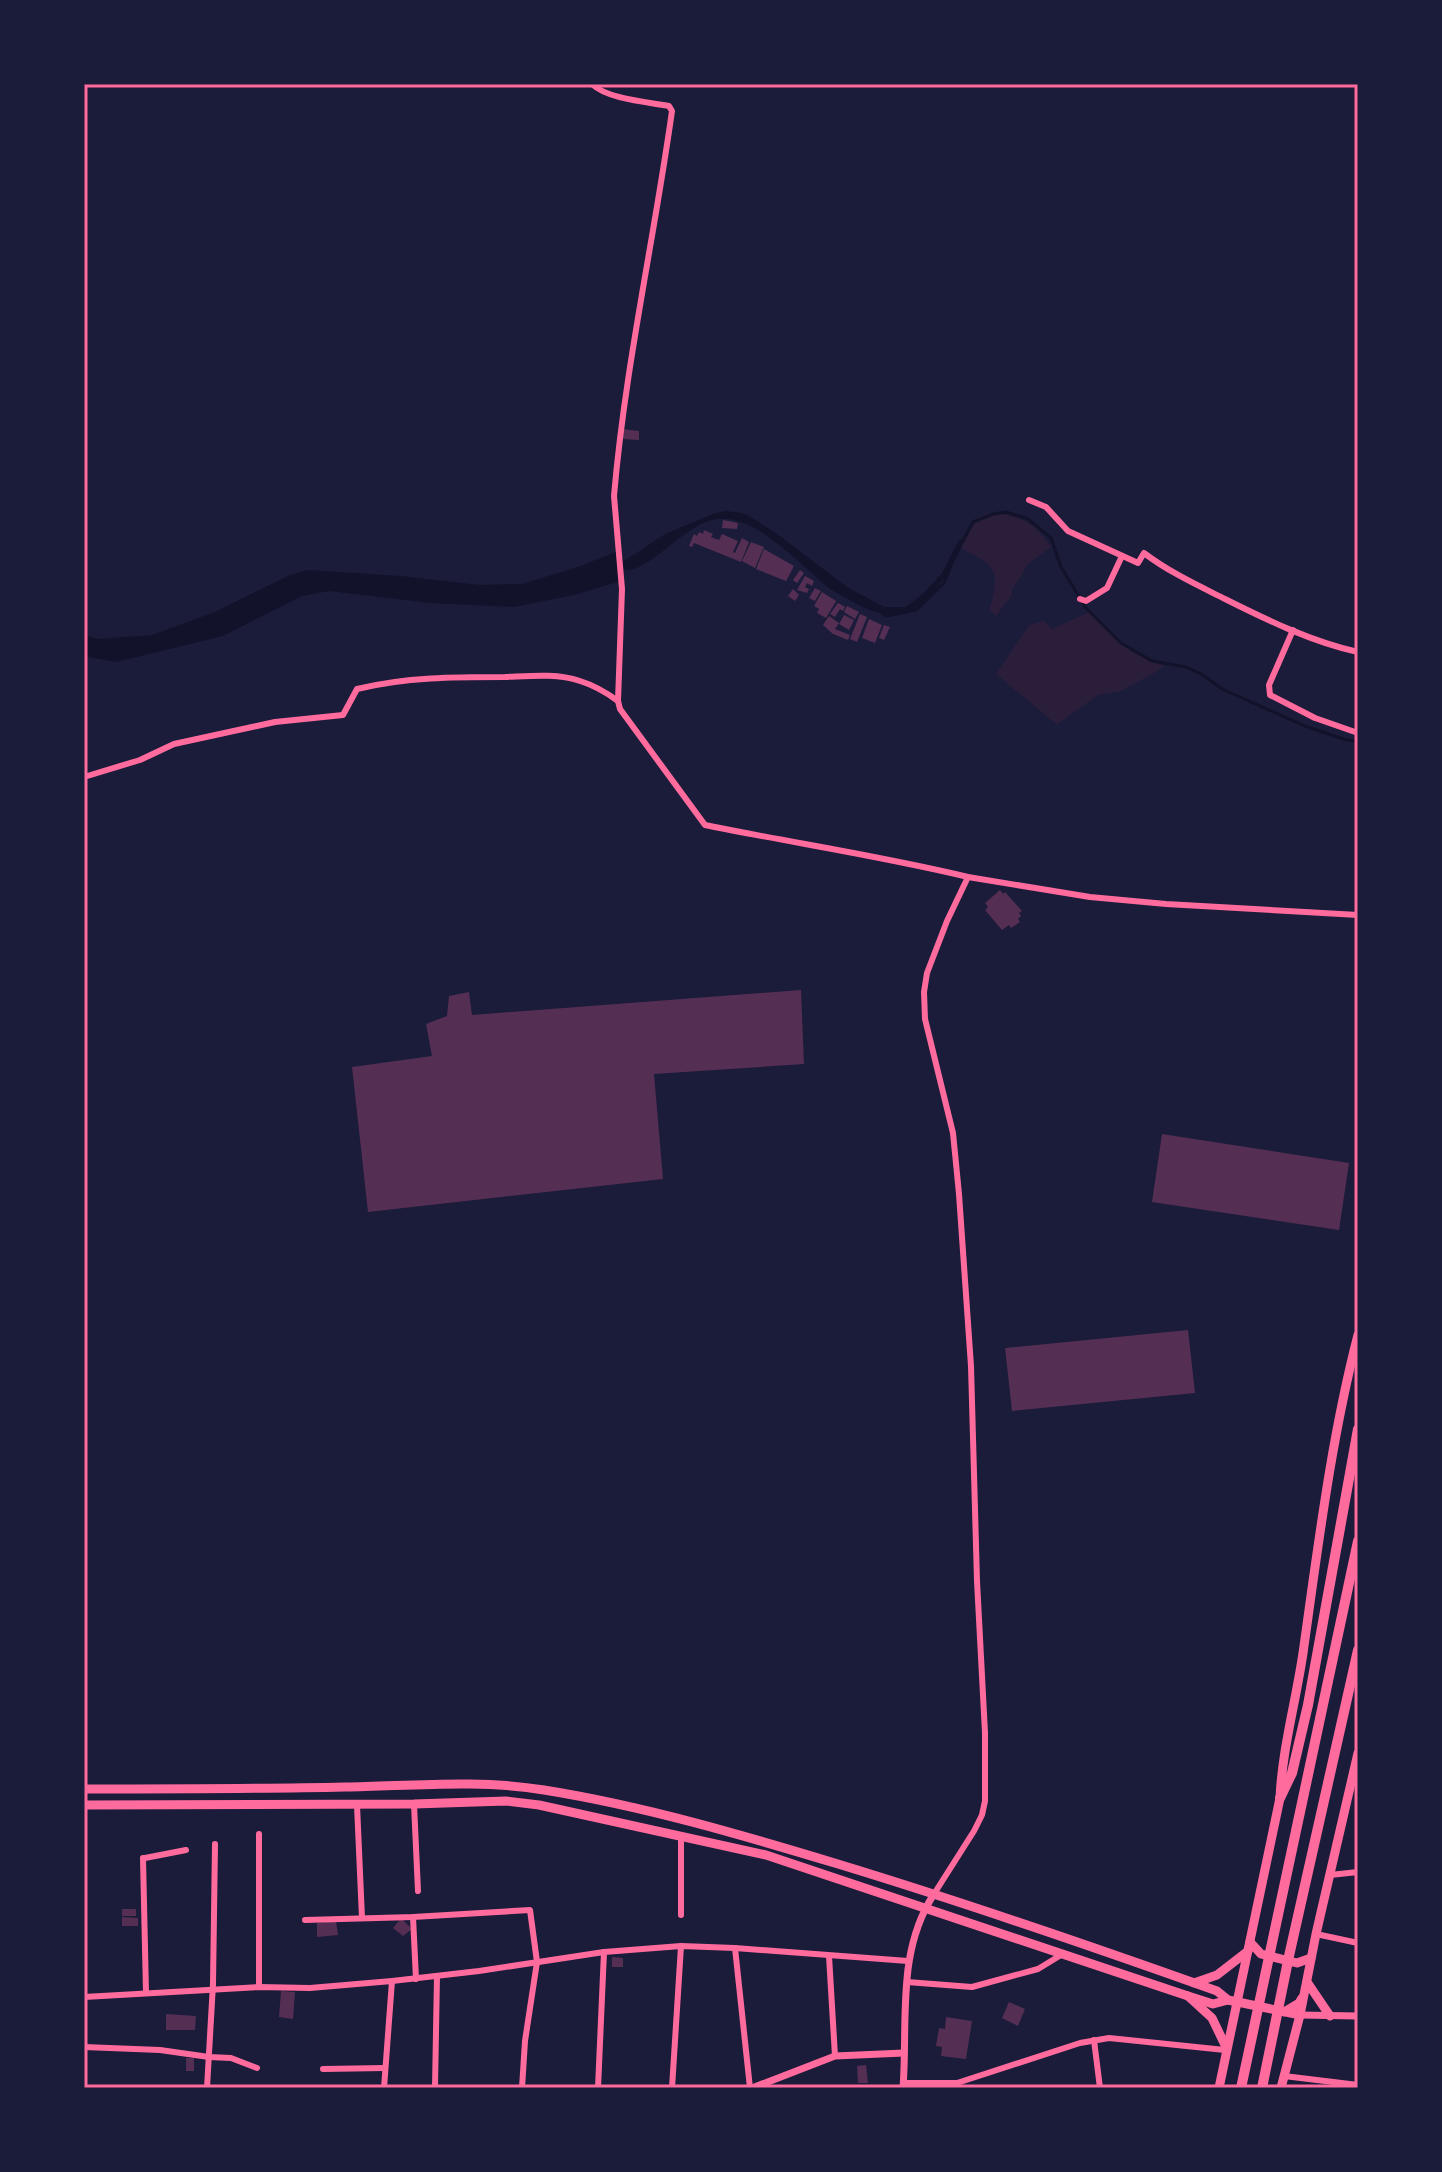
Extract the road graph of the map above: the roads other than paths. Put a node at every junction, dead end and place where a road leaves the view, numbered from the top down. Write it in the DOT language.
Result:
graph roads {
  1 [pos="592,84"];
  2 [pos="1029,500"];
  3 [pos="1122,556"];
  4 [pos="1080,599"];
  5 [pos="1293,630"];
  6 [pos="1358,652"];
  7 [pos="618,701"];
  8 [pos="1358,733"];
  9 [pos="84,777"];
  10 [pos="968,877"];
  11 [pos="1358,915"];
  12 [pos="1358,1335"];
  13 [pos="1358,1429"];
  14 [pos="1358,1541"];
  15 [pos="1358,1650"];
  16 [pos="1358,1753"];
  17 [pos="84,1789"];
  18 [pos="1280,1798"];
  19 [pos="414,1804"];
  20 [pos="84,1805"];
  21 [pos="357,1805"];
  22 [pos="259,1834"];
  23 [pos="681,1835"];
  24 [pos="215,1844"];
  25 [pos="186,1850"];
  26 [pos="1358,1872"];
  27 [pos="1330,1875"];
  28 [pos="418,1891"];
  29 [pos="934,1894"];
  30 [pos="924,1909"];
  31 [pos="681,1915"];
  32 [pos="413,1917"];
  33 [pos="362,1918"];
  34 [pos="305,1920"];
  35 [pos="1316,1934"];
  36 [pos="1358,1943"];
  37 [pos="681,1946"];
  38 [pos="1249,1946"];
  39 [pos="735,1948"];
  40 [pos="604,1952"];
  41 [pos="1061,1955"];
  42 [pos="829,1956"];
  43 [pos="1311,1958"];
  44 [pos="908,1961"];
  45 [pos="537,1962"];
  46 [pos="437,1976"];
  47 [pos="416,1979"];
  48 [pos="392,1981"];
  49 [pos="907,1982"];
  50 [pos="1307,1982"];
  51 [pos="1194,1983"];
  52 [pos="259,1987"];
  53 [pos="213,1989"];
  54 [pos="146,1993"];
  55 [pos="1304,1995"];
  56 [pos="1188,1996"];
  57 [pos="84,1997"];
  58 [pos="1232,2001"];
  59 [pos="1284,2012"];
  60 [pos="1300,2015"];
  61 [pos="1330,2016"];
  62 [pos="1358,2016"];
  63 [pos="1094,2040"];
  64 [pos="84,2047"];
  65 [pos="1226,2048"];
  66 [pos="904,2053"];
  67 [pos="835,2056"];
  68 [pos="209,2057"];
  69 [pos="257,2068"];
  70 [pos="385,2068"];
  71 [pos="323,2069"];
  72 [pos="1284,2076"];
  73 [pos="1358,2085"];
  74 [pos="903,2086"];
  75 [pos="207,2088"];
  76 [pos="384,2088"];
  77 [pos="435,2088"];
  78 [pos="522,2088"];
  79 [pos="598,2088"];
  80 [pos="672,2088"];
  81 [pos="751,2088"];
  82 [pos="1100,2088"];
  83 [pos="1219,2088"];
  84 [pos="1241,2088"];
  85 [pos="1262,2088"];
  86 [pos="1281,2088"];
  1 -- 7 [label="street"];
  2 -- 3 [label="street"];
  3 -- 4 [label="street"];
  3 -- 5 [label="street"];
  5 -- 6 [label="street"];
  5 -- 8 [label="street"];
  7 -- 9 [label="street"];
  7 -- 10 [label="street"];
  10 -- 11 [label="street"];
  10 -- 29 [label="street"];
  12 -- 18 [label="main road"];
  13 -- 18 [label="highway"];
  14 -- 84 [label="highway"];
  15 -- 85 [label="highway"];
  16 -- 27 [label="main road"];
  17 -- 29 [label="main road"];
  18 -- 38 [label="main road"];
  19 -- 21 [label="main road"];
  19 -- 23 [label="main road"];
  19 -- 28 [label="street"];
  20 -- 21 [label="main road"];
  21 -- 33 [label="street"];
  22 -- 52 [label="street"];
  23 -- 30 [label="main road"];
  23 -- 31 [label="street"];
  24 -- 53 [label="street"];
  25 -- 54 [label="street"];
  26 -- 27 [label="street"];
  27 -- 35 [label="main road"];
  29 -- 30 [label="street"];
  29 -- 51 [label="main road"];
  30 -- 41 [label="main road"];
  30 -- 44 [label="street"];
  32 -- 33 [label="street"];
  32 -- 45 [label="street"];
  32 -- 47 [label="street"];
  33 -- 34 [label="street"];
  35 -- 36 [label="street"];
  35 -- 43 [label="main road"];
  37 -- 39 [label="street"];
  37 -- 40 [label="street"];
  37 -- 80 [label="street"];
  38 -- 43 [label="main road"];
  38 -- 51 [label="main road"];
  38 -- 58 [label="main road"];
  39 -- 42 [label="street"];
  39 -- 81 [label="street"];
  40 -- 45 [label="street"];
  40 -- 79 [label="street"];
  41 -- 49 [label="street"];
  41 -- 56 [label="main road"];
  42 -- 44 [label="street"];
  42 -- 67 [label="street"];
  43 -- 50 [label="main road"];
  44 -- 49 [label="street"];
  45 -- 46 [label="street"];
  45 -- 78 [label="street"];
  46 -- 47 [label="street"];
  46 -- 77 [label="street"];
  47 -- 48 [label="street"];
  48 -- 52 [label="street"];
  48 -- 70 [label="street"];
  49 -- 66 [label="street"];
  50 -- 55 [label="main road"];
  50 -- 61 [label="main road"];
  51 -- 58 [label="main road"];
  52 -- 53 [label="street"];
  53 -- 54 [label="street"];
  53 -- 68 [label="street"];
  54 -- 57 [label="street"];
  55 -- 59 [label="main road"];
  55 -- 60 [label="main road"];
  56 -- 58 [label="main road"];
  56 -- 65 [label="main road"];
  58 -- 59 [label="main road"];
  58 -- 65 [label="main road"];
  59 -- 60 [label="main road"];
  60 -- 61 [label="street"];
  60 -- 72 [label="main road"];
  61 -- 62 [label="street"];
  63 -- 65 [label="street"];
  63 -- 74 [label="street"];
  63 -- 82 [label="street"];
  64 -- 68 [label="street"];
  65 -- 83 [label="main road"];
  66 -- 67 [label="street"];
  66 -- 74 [label="street"];
  67 -- 81 [label="street"];
  68 -- 69 [label="street"];
  68 -- 75 [label="street"];
  70 -- 71 [label="street"];
  70 -- 76 [label="street"];
  72 -- 73 [label="street"];
  72 -- 86 [label="main road"];
}
